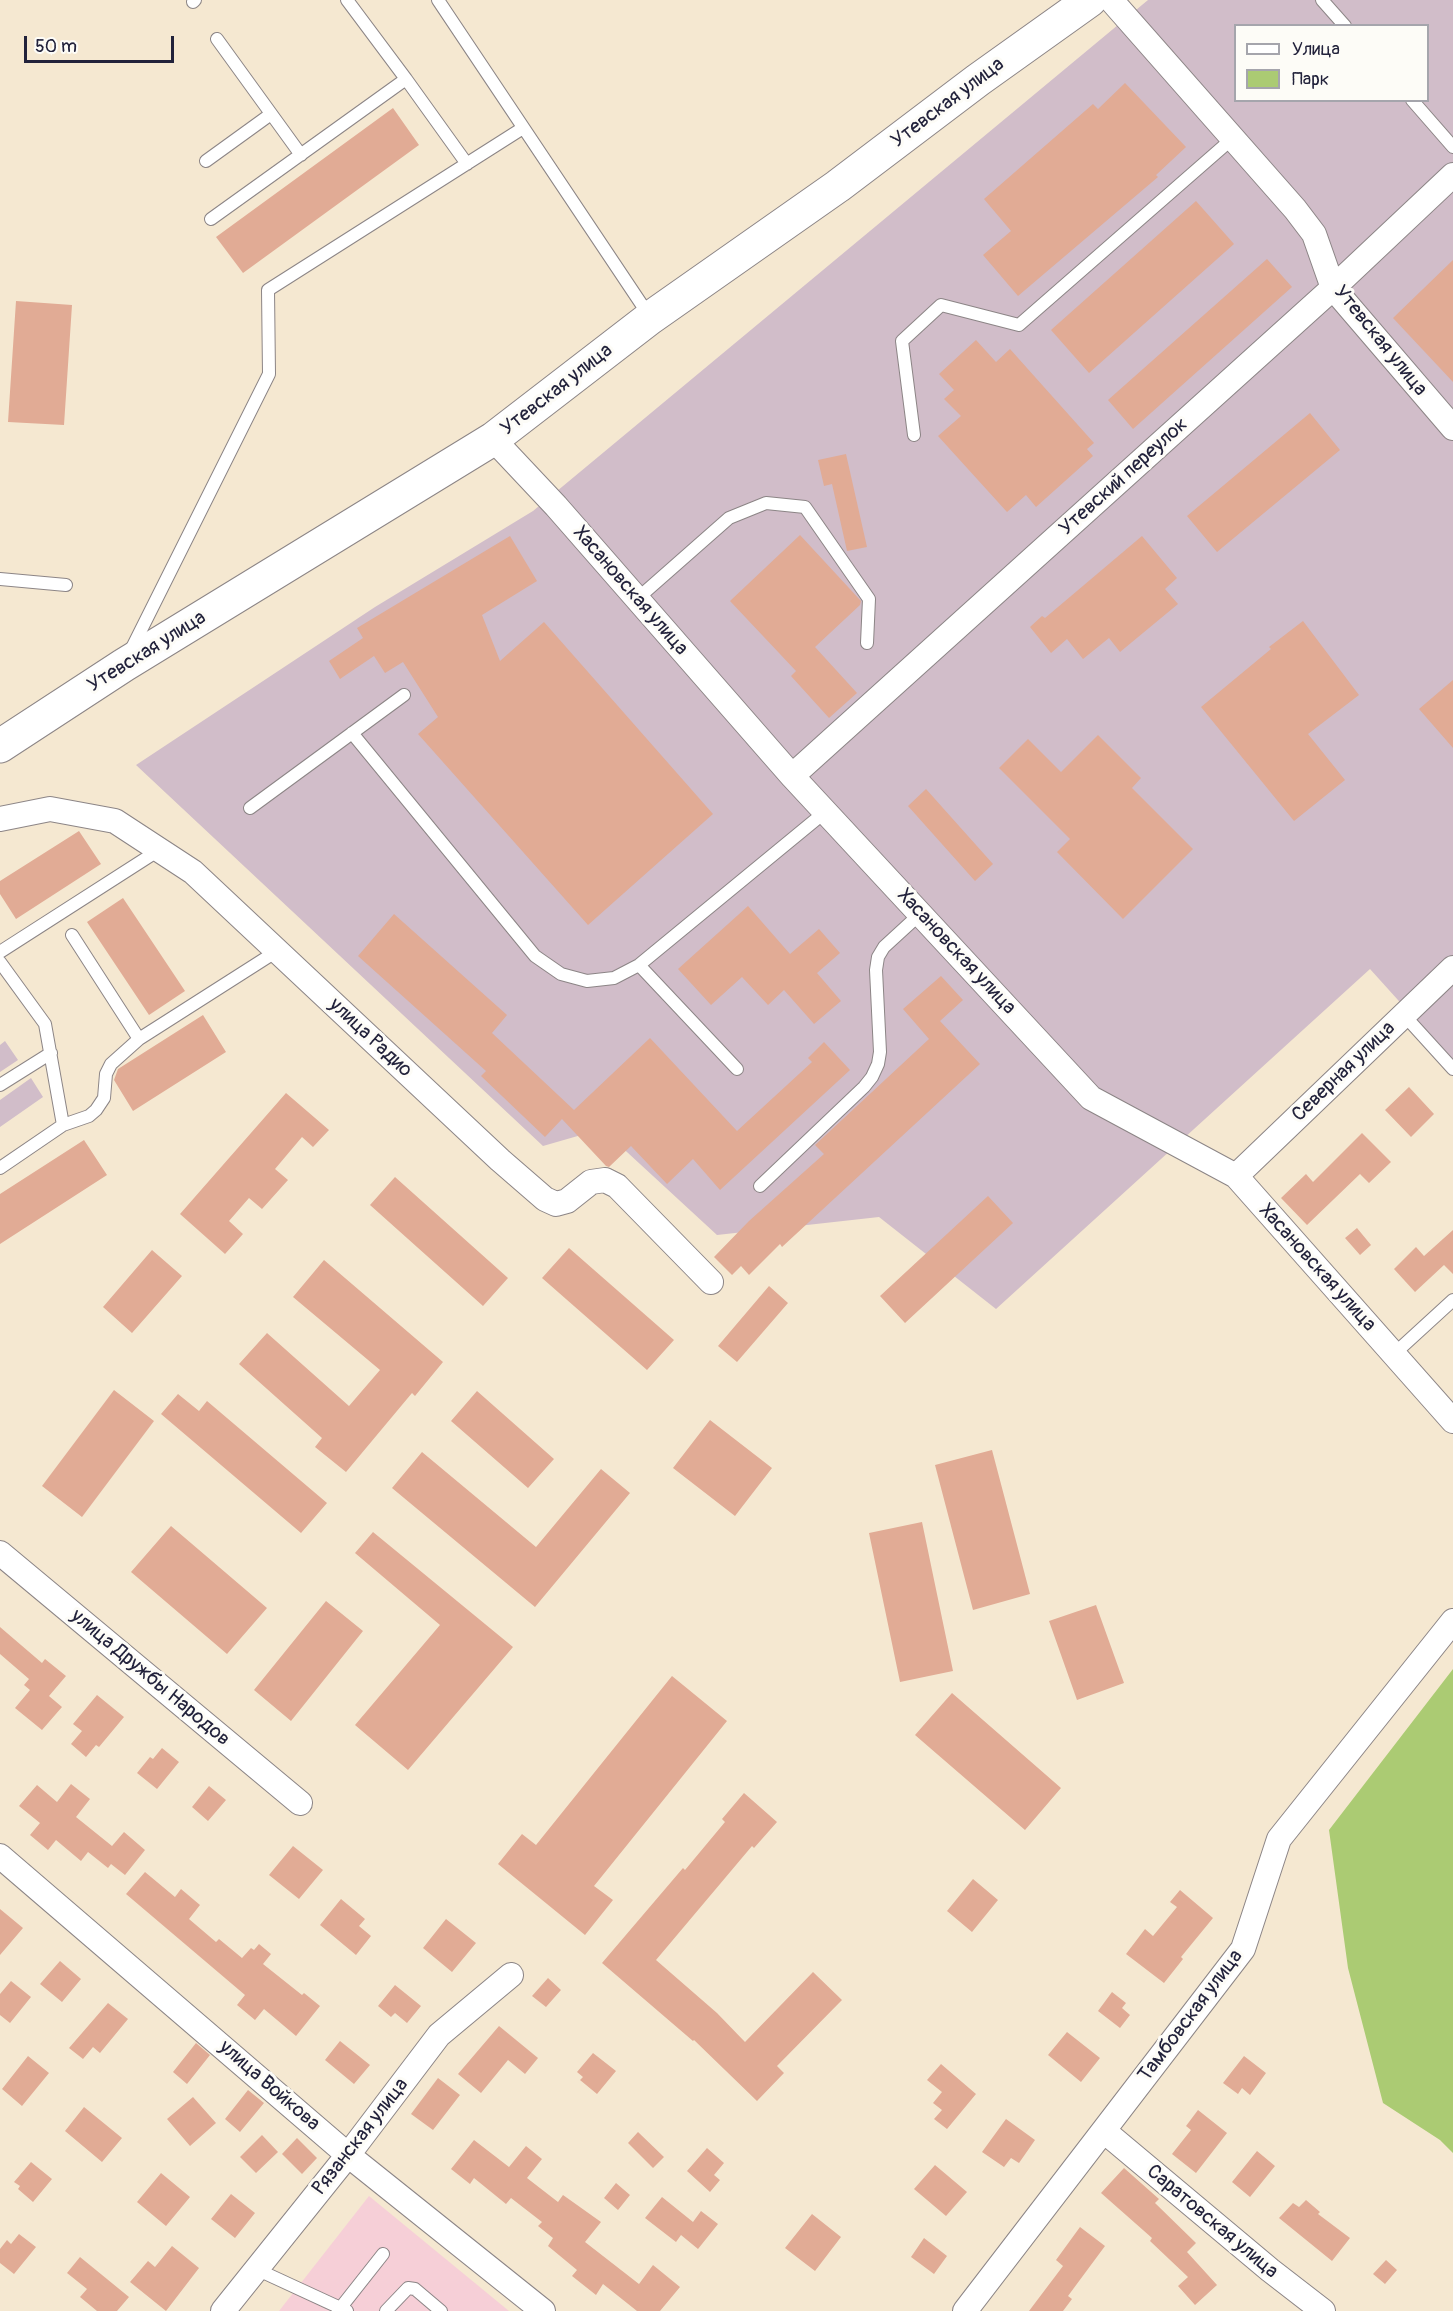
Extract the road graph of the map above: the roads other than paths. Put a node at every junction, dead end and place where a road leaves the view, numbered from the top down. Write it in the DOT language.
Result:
graph roads {
  1 [pos="347,0"];
  2 [pos="438,0"];
  3 [pos="1090,0"];
  4 [pos="1111,0"];
  5 [pos="1322,0"];
  6 [pos="1343,24"];
  7 [pos="217,39"];
  8 [pos="406,79"];
  9 [pos="1414,102"];
  10 [pos="271,114"];
  11 [pos="523,128"];
  12 [pos="1233,138"];
  13 [pos="1453,147"];
  14 [pos="300,155"];
  15 [pos="206,161"];
  16 [pos="467,164"];
  17 [pos="1450,184"];
  18 [pos="211,219"];
  19 [pos="1333,288"];
  20 [pos="650,318"];
  21 [pos="1453,428"];
  22 [pos="914,435"];
  23 [pos="493,440"];
  24 [pos="0,579"];
  25 [pos="66,585"];
  26 [pos="637,599"];
  27 [pos="867,643"];
  28 [pos="124,665"];
  29 [pos="404,695"];
  30 [pos="352,733"];
  31 [pos="0,746"];
  32 [pos="792,776"];
  33 [pos="250,808"];
  34 [pos="825,812"];
  35 [pos="0,819"];
  36 [pos="159,850"];
  37 [pos="920,914"];
  38 [pos="72,935"];
  39 [pos="277,951"];
  40 [pos="0,952"];
  41 [pos="0,962"];
  42 [pos="639,965"];
  43 [pos="1453,968"];
  44 [pos="1404,1015"];
  45 [pos="139,1039"];
  46 [pos="51,1053"];
  47 [pos="737,1069"];
  48 [pos="1453,1069"];
  49 [pos="0,1085"];
  50 [pos="63,1125"];
  51 [pos="0,1168"];
  52 [pos="1236,1176"];
  53 [pos="760,1186"];
  54 [pos="711,1282"];
  55 [pos="1453,1300"];
  56 [pos="1394,1354"];
  57 [pos="1453,1421"];
  58 [pos="0,1553"];
  59 [pos="1453,1621"];
  60 [pos="300,1803"];
  61 [pos="0,1856"];
  62 [pos="511,1975"];
  63 [pos="1104,2131"];
  64 [pos="348,2154"];
  65 [pos="383,2254"];
  66 [pos="256,2269"];
  67 [pos="342,2310"];
  68 [pos="223,2311"];
  69 [pos="386,2311"];
  70 [pos="441,2311"];
  71 [pos="543,2311"];
  72 [pos="965,2311"];
  73 [pos="1323,2311"];
  1 -- 8 [label="lane"];
  2 -- 11 [label="lane"];
  3 -- 20 [label="main road, Утевская улица"];
  4 -- 12 [label="street, Утевская улица"];
  5 -- 6 [label="lane"];
  7 -- 10 [label="lane"];
  8 -- 14 [label="lane"];
  8 -- 16 [label="lane"];
  9 -- 13 [label="lane"];
  10 -- 14 [label="lane"];
  10 -- 15 [label="lane"];
  11 -- 16 [label="lane"];
  11 -- 20 [label="lane"];
  12 -- 19 [label="street, Утевская улица"];
  12 -- 22 [label="lane"];
  14 -- 18 [label="lane"];
  16 -- 28 [label="lane"];
  17 -- 19 [label="street, Утевский переулок"];
  19 -- 21 [label="street, Утевская улица"];
  19 -- 32 [label="street, Утевский переулок"];
  20 -- 23 [label="main road, Утевская улица"];
  23 -- 26 [label="street, Хасановская улица"];
  23 -- 28 [label="main road, Утевская улица"];
  24 -- 25 [label="lane"];
  26 -- 27 [label="lane"];
  26 -- 32 [label="street, Хасановская улица"];
  28 -- 31 [label="main road, Утевская улица"];
  29 -- 30 [label="lane"];
  30 -- 33 [label="lane"];
  30 -- 42 [label="lane"];
  32 -- 34 [label="street, Хасановская улица"];
  34 -- 37 [label="street, Хасановская улица"];
  34 -- 42 [label="lane"];
  35 -- 36 [label="street, улица Радио"];
  36 -- 39 [label="street, улица Радио"];
  36 -- 40 [label="lane"];
  37 -- 52 [label="street, Хасановская улица"];
  37 -- 53 [label="lane"];
  38 -- 45 [label="lane"];
  39 -- 45 [label="lane"];
  39 -- 54 [label="street, улица Радио"];
  41 -- 46 [label="lane"];
  42 -- 47 [label="lane"];
  43 -- 44 [label="street, Северная улица"];
  44 -- 48 [label="lane"];
  44 -- 52 [label="street, Северная улица"];
  45 -- 50 [label="lane"];
  46 -- 49 [label="lane"];
  46 -- 50 [label="lane"];
  50 -- 51 [label="lane"];
  52 -- 56 [label="street, Хасановская улица"];
  55 -- 56 [label="lane"];
  56 -- 57 [label="street, Хасановская улица"];
  58 -- 60 [label="street, улица Дружбы Народов"];
  59 -- 63 [label="street, Тамбовская улица"];
  61 -- 64 [label="street, улица Войкова"];
  62 -- 64 [label="street, Рязанская улица"];
  63 -- 72 [label="street, Тамбовская улица"];
  63 -- 73 [label="street, Саратовская улица"];
  64 -- 66 [label="street, Рязанская улица"];
  64 -- 71 [label="street, улица Войкова"];
  65 -- 67 [label="lane"];
  66 -- 67 [label="lane"];
  66 -- 68 [label="street, Рязанская улица"];
  69 -- 70 [label="lane"];
}
